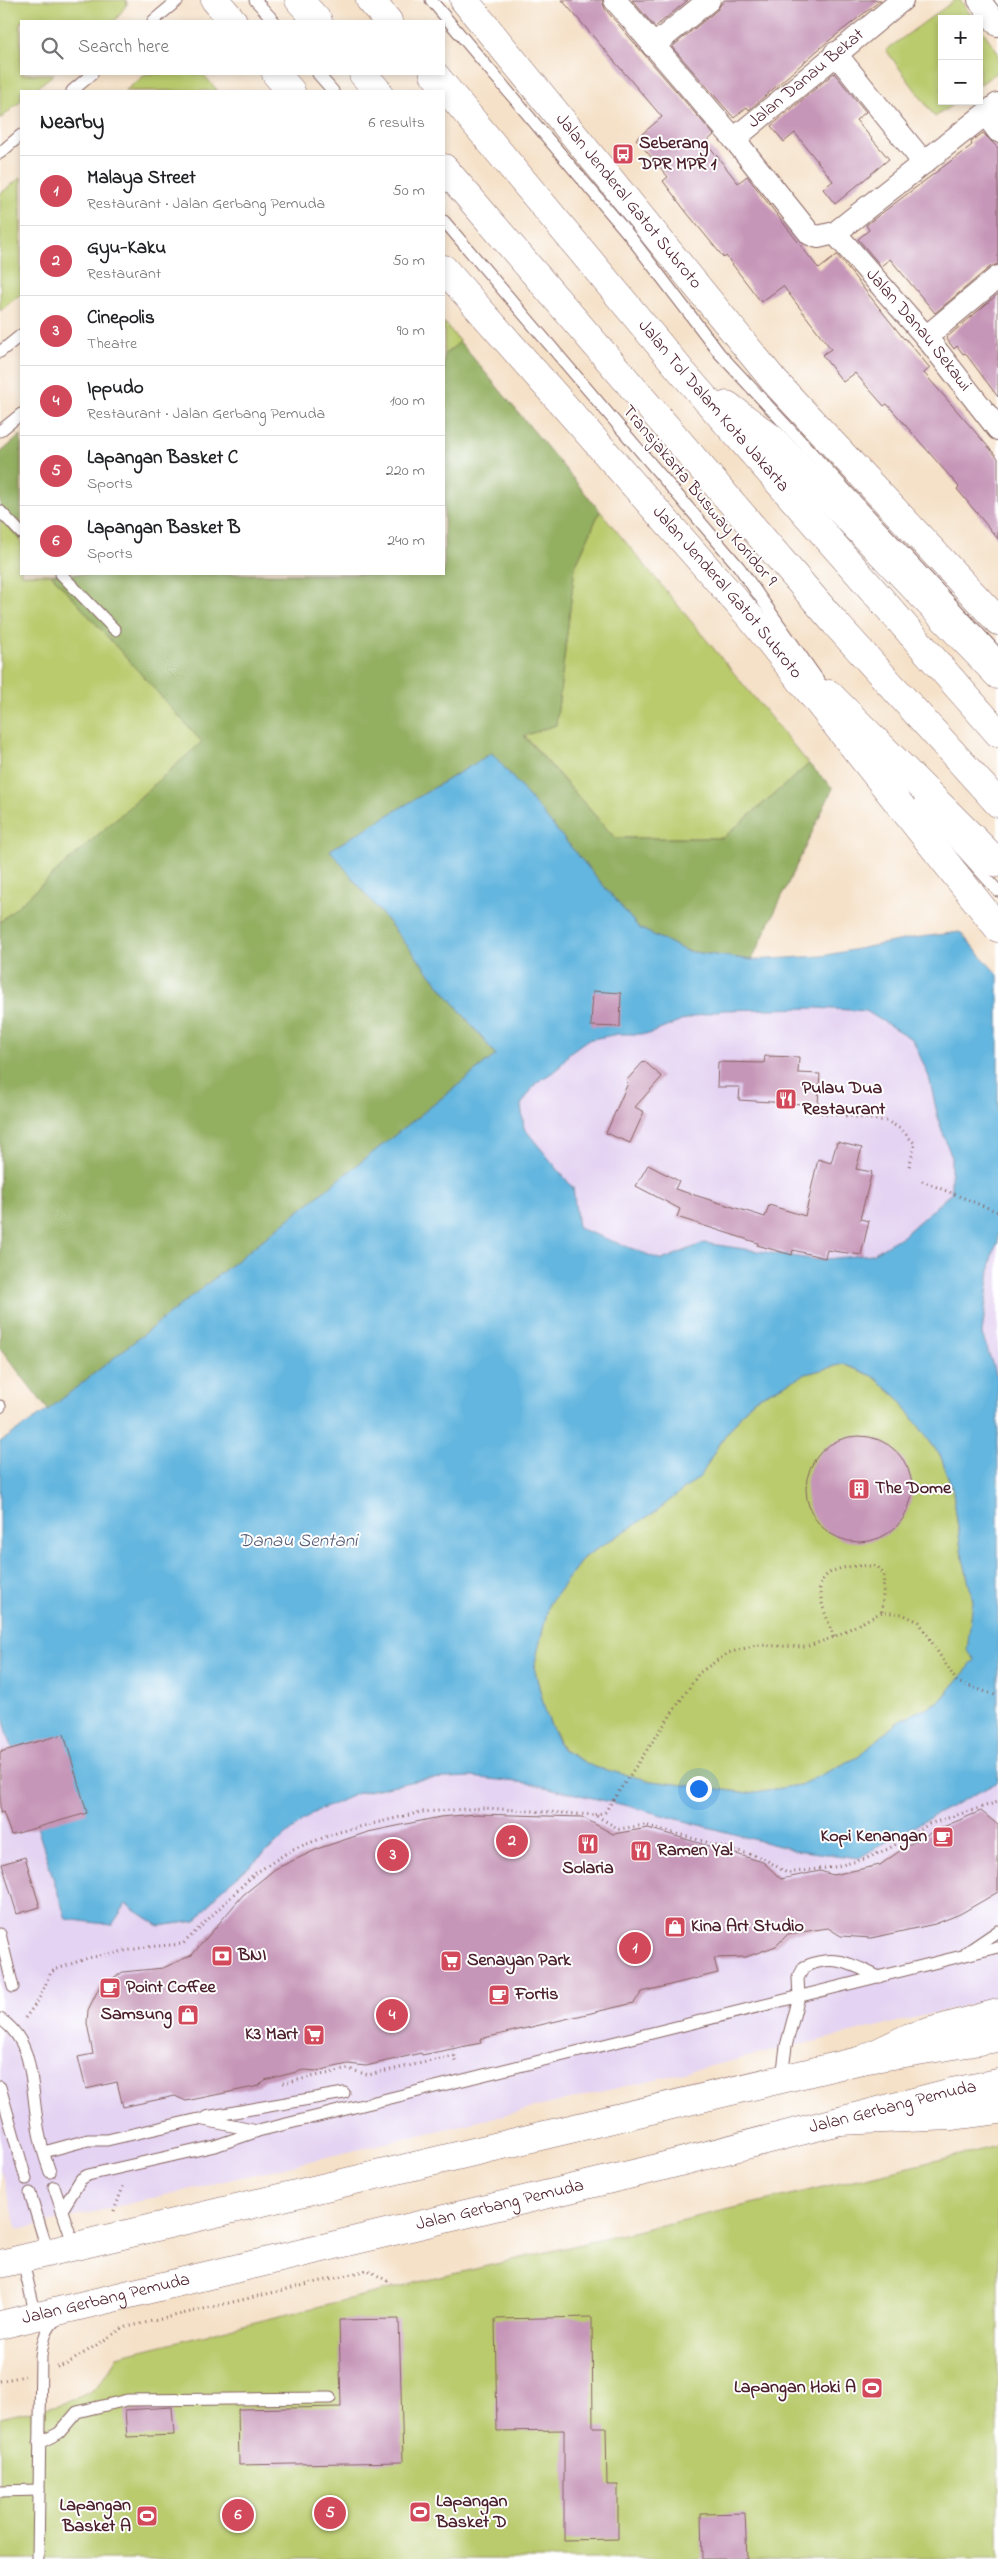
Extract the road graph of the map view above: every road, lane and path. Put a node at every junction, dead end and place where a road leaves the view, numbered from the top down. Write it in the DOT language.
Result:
graph roads {
  1 [pos="178,0"];
  2 [pos="215,0"];
  3 [pos="255,0"];
  4 [pos="299,0"];
  5 [pos="370,0"];
  6 [pos="388,0"];
  7 [pos="431,0"];
  8 [pos="464,0"];
  9 [pos="615,0"];
  10 [pos="709,0"];
  11 [pos="902,0"];
  12 [pos="979,0"];
  13 [pos="154,20"];
  14 [pos="232,20"];
  15 [pos="273,20"];
  16 [pos="317,20"];
  17 [pos="387,20"];
  18 [pos="401,20"];
  19 [pos="998,25"];
  20 [pos="653,46"];
  21 [pos="835,53"];
  22 [pos="91,75"];
  23 [pos="277,75"];
  24 [pos="319,75"];
  25 [pos="364,75"];
  26 [pos="439,79"];
  27 [pos="73,90"];
  28 [pos="290,90"];
  29 [pos="332,90"];
  30 [pos="377,90"];
  31 [pos="994,117"];
  32 [pos="20,136"];
  33 [pos="734,139"];
  34 [pos="0,153"];
  35 [pos="924,163"];
  36 [pos="445,169"];
  37 [pos="445,222"];
  38 [pos="834,233"];
  39 [pos="445,270"];
  40 [pos="998,277"];
  41 [pos="20,336"];
  42 [pos="926,337"];
  43 [pos="0,352"];
  44 [pos="684,373"];
  45 [pos="20,415"];
  46 [pos="998,429"];
  47 [pos="0,431"];
  48 [pos="0,511"];
  49 [pos="20,532"];
  50 [pos="62,575"];
  51 [pos="750,618"];
  52 [pos="998,621"];
  53 [pos="115,630"];
  54 [pos="998,654"];
  55 [pos="998,675"];
  56 [pos="822,686"];
  57 [pos="998,733"];
  58 [pos="998,802"];
  59 [pos="998,863"];
  60 [pos="998,891"];
  61 [pos="998,928"];
  62 [pos="806,1111"];
  63 [pos="909,1167"];
  64 [pos="922,1181"];
  65 [pos="998,1212"];
  66 [pos="882,1612"];
  67 [pos="834,1637"];
  68 [pos="998,1696"];
  69 [pos="998,1802"];
  70 [pos="595,1815"];
  71 [pos="998,1931"];
  72 [pos="0,1934"];
  73 [pos="998,1947"];
  74 [pos="960,1957"];
  75 [pos="879,1977"];
  76 [pos="13,1987"];
  77 [pos="799,1997"];
  78 [pos="998,2013"];
  79 [pos="0,2019"];
  80 [pos="15,2030"];
  81 [pos="998,2038"];
  82 [pos="862,2060"];
  83 [pos="782,2079"];
  84 [pos="998,2083"];
  85 [pos="0,2087"];
  86 [pos="344,2093"];
  87 [pos="998,2110"];
  88 [pos="199,2119"];
  89 [pos="838,2122"];
  90 [pos="258,2131"];
  91 [pos="44,2152"];
  92 [pos="49,2171"];
  93 [pos="25,2177"];
  94 [pos="125,2181"];
  95 [pos="54,2187"];
  96 [pos="30,2193"];
  97 [pos="62,2210"];
  98 [pos="113,2214"];
  99 [pos="36,2255"];
  100 [pos="391,2283"];
  101 [pos="70,2308"];
  102 [pos="36,2316"];
  103 [pos="0,2325"];
  104 [pos="40,2373"];
  105 [pos="0,2381"];
  106 [pos="330,2398"];
  107 [pos="39,2443"];
  108 [pos="39,2490"];
  109 [pos="0,2491"];
  110 [pos="38,2559"];
  1 -- 13 [label="lane"];
  2 -- 14 [label="main road"];
  3 -- 15 [label="lane"];
  4 -- 16 [label="main road"];
  5 -- 17 [label="main road"];
  6 -- 18 [label="main road"];
  7 -- 54 [label="lane"];
  8 -- 52 [label="main road, Jalan Jenderal Gatot Subroto"];
  9 -- 20 [label="street"];
  10 -- 20 [label="street"];
  11 -- 21 [label="street, Jalan Danau Bekat"];
  12 -- 19 [label="street"];
  20 -- 33 [label="street"];
  21 -- 33 [label="street, Jalan Danau Bekat"];
  21 -- 35 [label="street"];
  22 -- 27 [label="lane"];
  23 -- 28 [label="main road"];
  24 -- 29 [label="lane"];
  25 -- 30 [label="main road"];
  26 -- 44 [label="main road, Jalan Tol Dalam Kota Jakarta"];
  31 -- 35 [label="street"];
  32 -- 34 [label="lane"];
  33 -- 38 [label="street"];
  35 -- 38 [label="street"];
  36 -- 58 [label="main road"];
  37 -- 56 [label="lane, Transjakarta Busway Koridor 9"];
  38 -- 42 [label="street, Jalan Danau Sekawi"];
  39 -- 51 [label="main road, Jalan Jenderal Gatot Subroto"];
  40 -- 42 [label="street"];
  41 -- 43 [label="lane"];
  42 -- 46 [label="street, Jalan Danau Sekawi"];
  44 -- 55 [label="main road"];
  44 -- 57 [label="main road, Jalan Tol Dalam Kota Jakarta"];
  45 -- 47 [label="lane"];
  48 -- 49 [label="lane"];
  50 -- 53 [label="lane"];
  51 -- 56 [label="main road"];
  51 -- 61 [label="main road, Jalan Jenderal Gatot Subroto"];
  56 -- 59 [label="main road"];
  56 -- 60 [label="lane, Transjakarta Busway Koridor 9"];
  62 -- 63 [label="path"];
  64 -- 65 [label="path"];
  66 -- 67 [label="path"];
  66 -- 67 [label="path"];
  66 -- 68 [label="path"];
  67 -- 70 [label="path"];
  69 -- 70 [label="path"];
  70 -- 80 [label="path"];
  71 -- 74 [label="lane"];
  72 -- 76 [label="lane"];
  73 -- 74 [label="lane"];
  74 -- 75 [label="lane"];
  75 -- 77 [label="lane"];
  75 -- 77 [label="lane"];
  77 -- 83 [label="lane"];
  77 -- 90 [label="lane"];
  78 -- 82 [label="main road"];
  79 -- 80 [label="lane"];
  80 -- 91 [label="lane"];
  81 -- 82 [label="main road"];
  82 -- 83 [label="main road"];
  83 -- 99 [label="main road"];
  84 -- 89 [label="main road, Jalan Gerbang Pemuda"];
  85 -- 93 [label="lane"];
  86 -- 88 [label="lane"];
  87 -- 89 [label="main road"];
  88 -- 90 [label="lane"];
  88 -- 91 [label="lane"];
  89 -- 101 [label="main road, Jalan Gerbang Pemuda"];
  90 -- 97 [label="lane"];
  91 -- 92 [label="lane"];
  94 -- 98 [label="path"];
  95 -- 97 [label="lane"];
  96 -- 99 [label="lane"];
  97 -- 99 [label="lane"];
  99 -- 102 [label="lane"];
  100 -- 104 [label="path"];
  101 -- 102 [label="main road, Jalan Gerbang Pemuda"];
  101 -- 104 [label="lane"];
  102 -- 103 [label="main road, Jalan Gerbang Pemuda"];
  104 -- 105 [label="path"];
  104 -- 107 [label="lane"];
  106 -- 107 [label="lane"];
  107 -- 108 [label="lane"];
  108 -- 109 [label="lane"];
  108 -- 110 [label="lane"];
}
